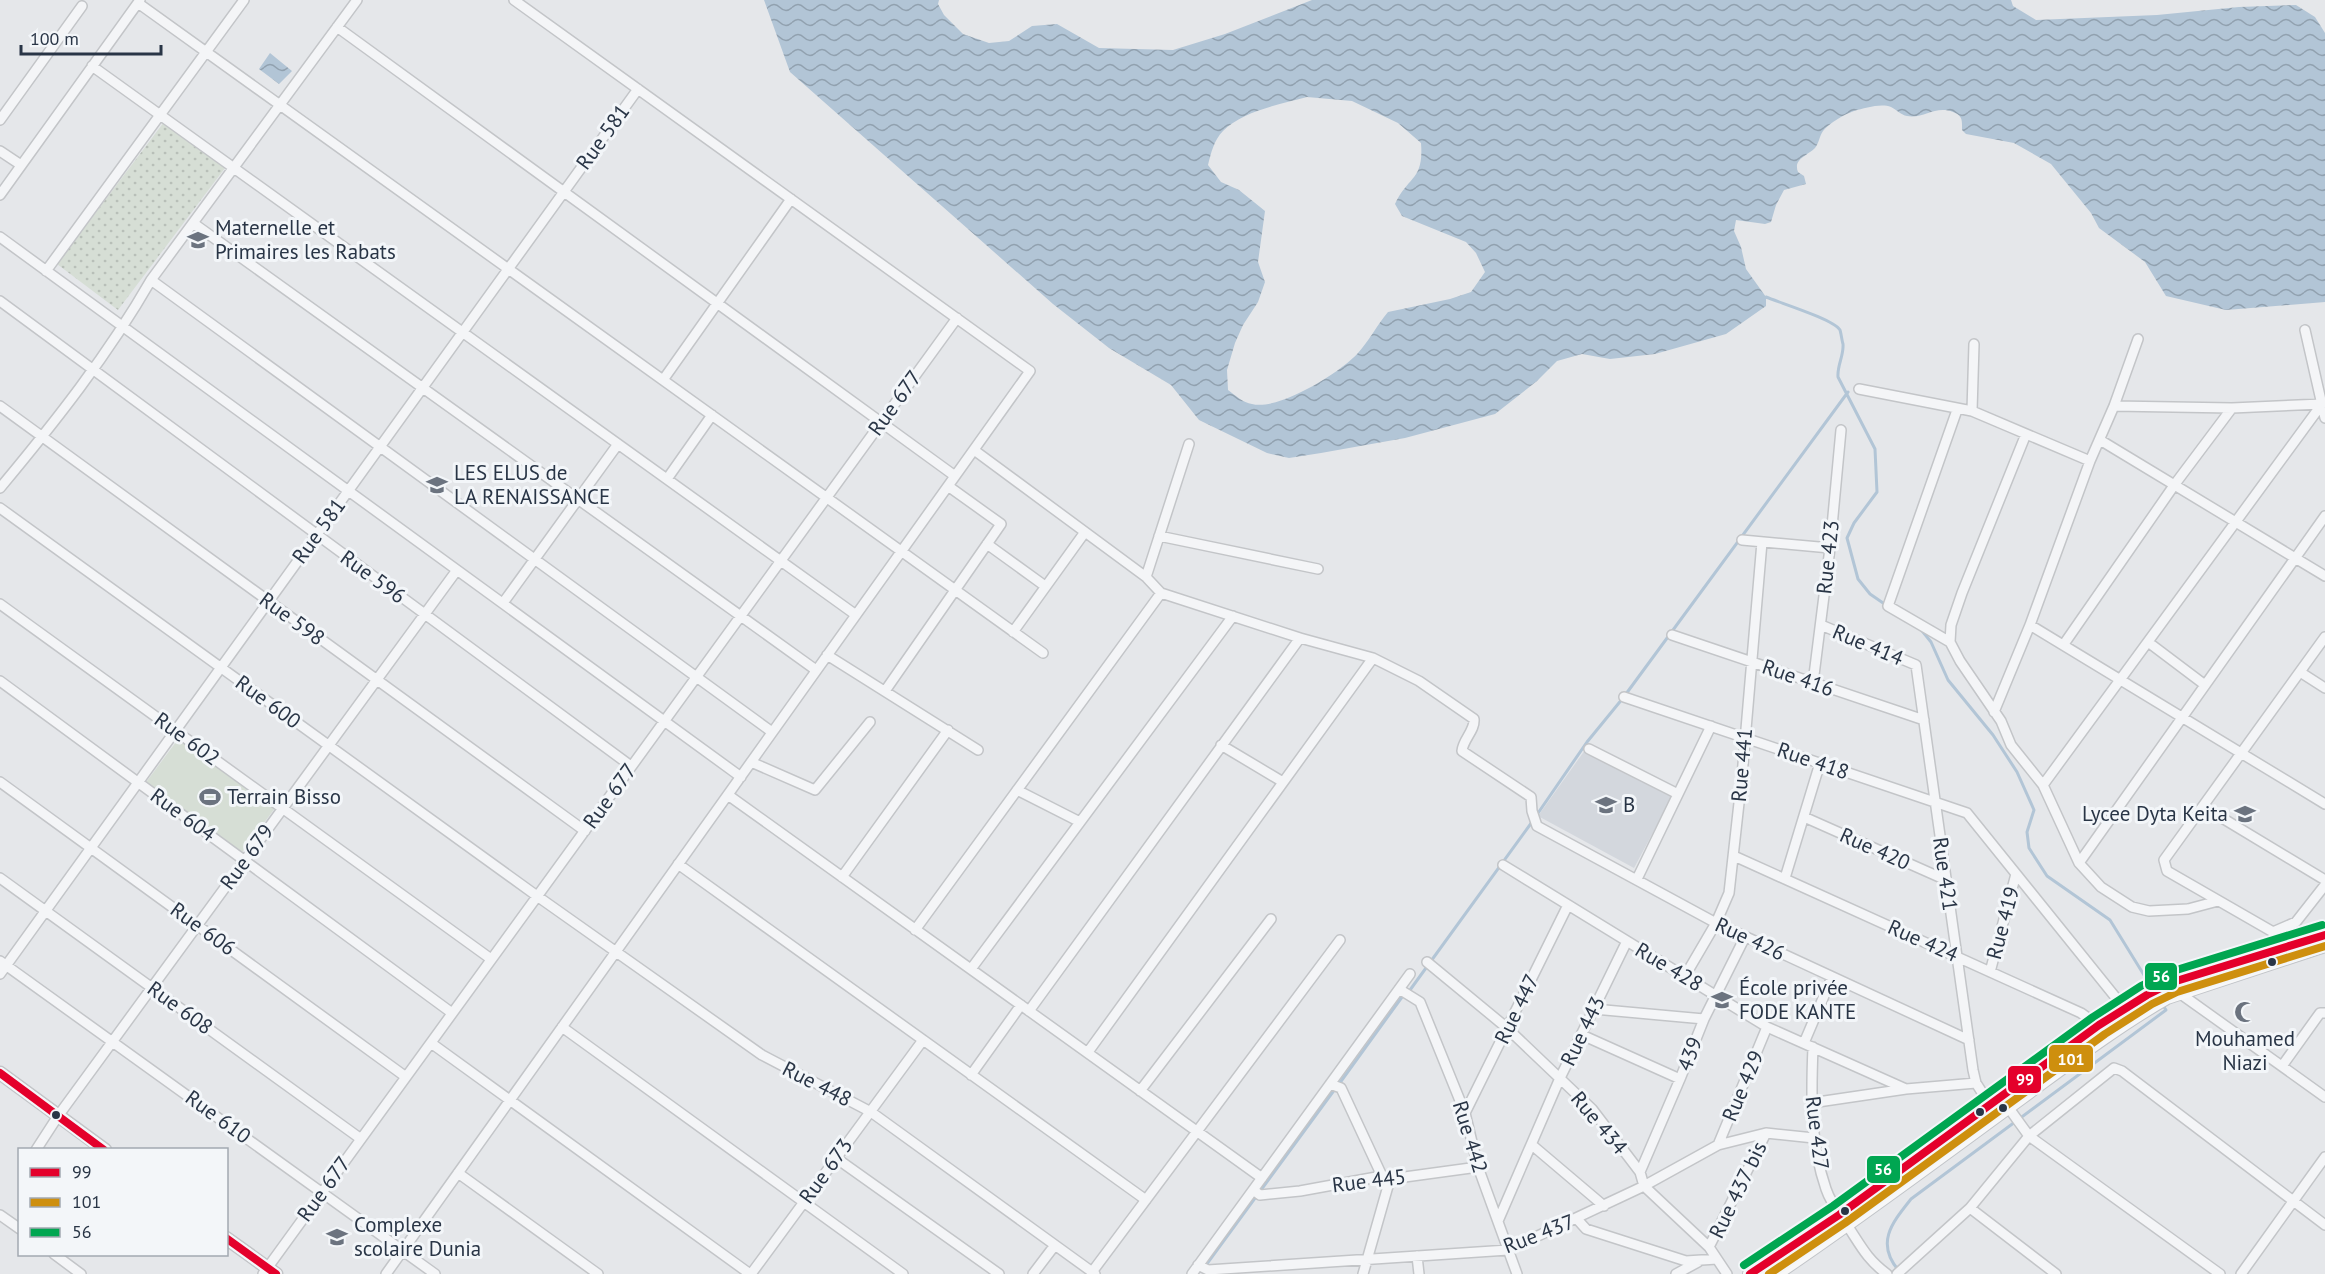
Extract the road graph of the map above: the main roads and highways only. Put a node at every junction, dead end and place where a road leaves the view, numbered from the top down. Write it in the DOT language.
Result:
graph roads {
  1 [pos="2325,935"];
  2 [pos="2325,945"];
  3 [pos="2301,947"];
  4 [pos="2171,989"];
  5 [pos="2150,1000"];
  6 [pos="2103,1030"];
  7 [pos="1843,1220"];
  8 [pos="1750,1274"];
  9 [pos="1775,1274"];
  1 -- 3 [label="main road"];
  2 -- 3 [label="main road"];
  3 -- 4 [label="main road"];
  3 -- 4 [label="main road"];
  4 -- 5 [label="main road"];
  5 -- 6 [label="main road"];
  5 -- 6 [label="main road"];
  6 -- 7 [label="main road"];
  6 -- 7 [label="main road"];
  7 -- 8 [label="main road"];
  7 -- 9 [label="main road"];
}
